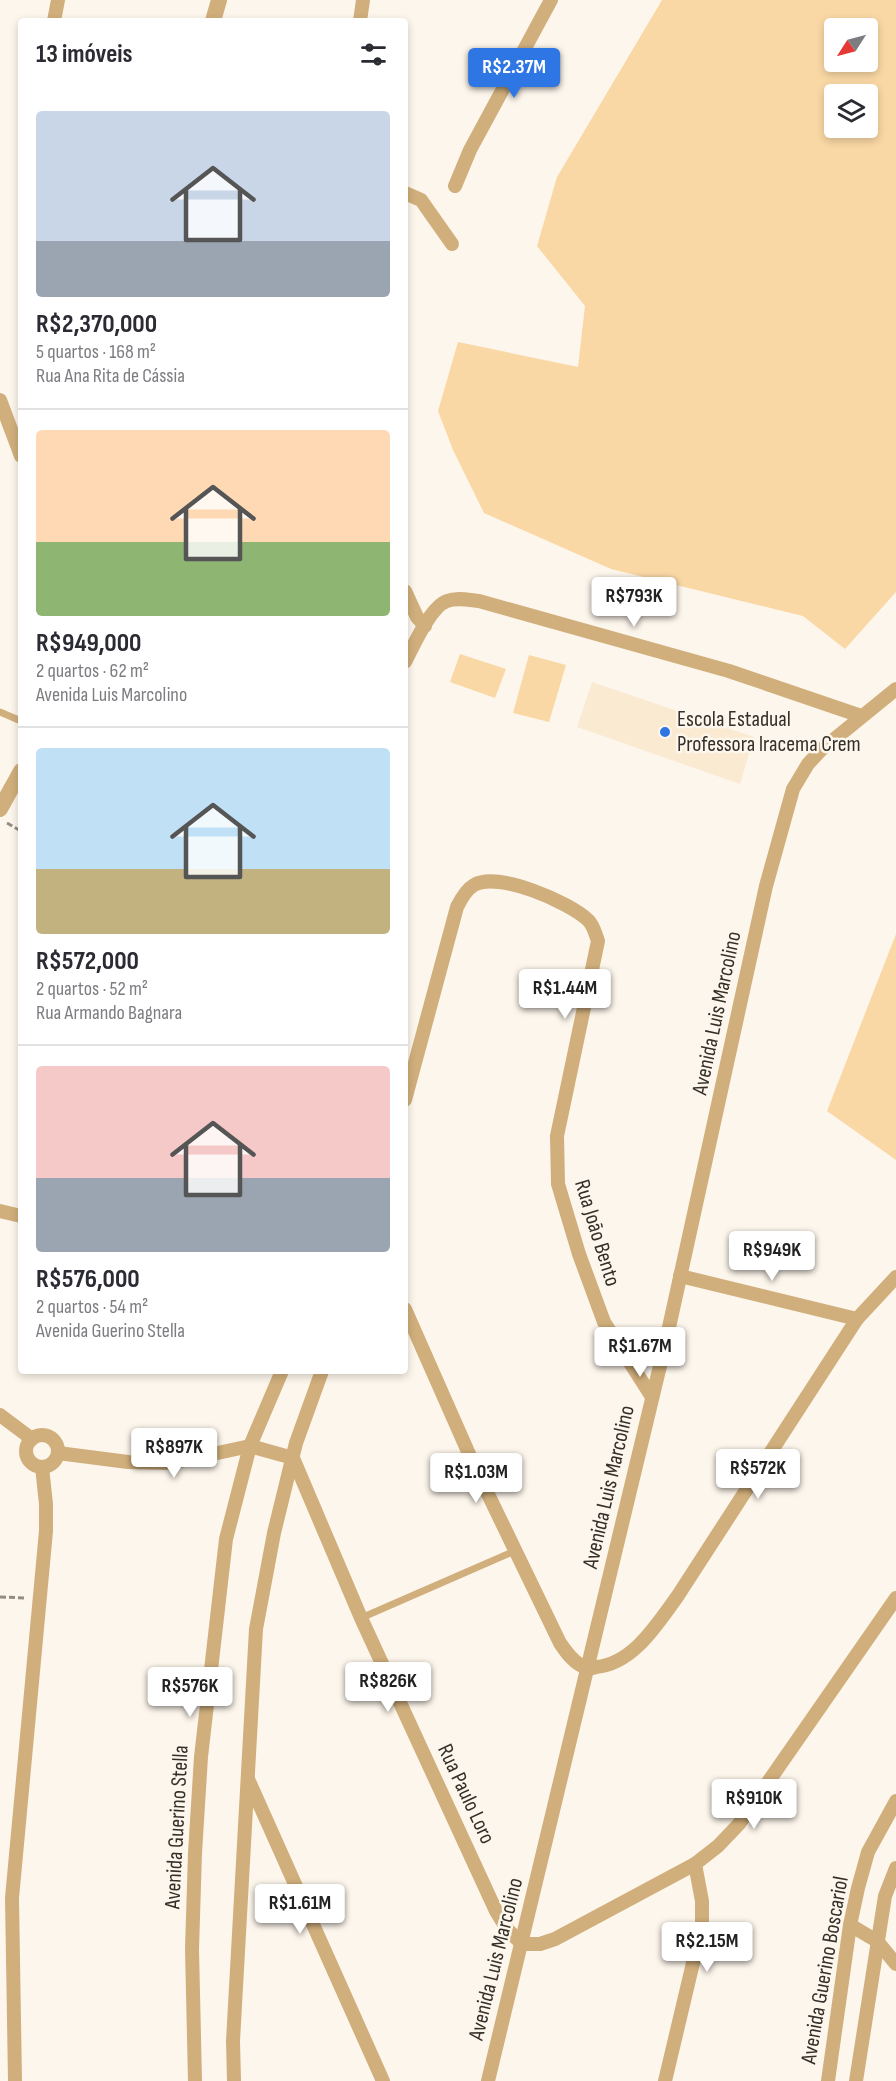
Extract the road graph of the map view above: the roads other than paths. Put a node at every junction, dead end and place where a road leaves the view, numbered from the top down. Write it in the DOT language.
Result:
graph roads {
  1 [pos="57,0"];
  2 [pos="219,0"];
  3 [pos="363,0"];
  4 [pos="551,0"];
  5 [pos="54,18"];
  6 [pos="214,18"];
  7 [pos="360,18"];
  8 [pos="455,186"];
  9 [pos="408,194"];
  10 [pos="452,244"];
  11 [pos="0,400"];
  12 [pos="3,424"];
  13 [pos="18,451"];
  14 [pos="408,598"];
  15 [pos="425,626"];
  16 [pos="408,657"];
  17 [pos="896,689"];
  18 [pos="0,712"];
  19 [pos="861,716"];
  20 [pos="18,720"];
  21 [pos="18,776"];
  22 [pos="0,809"];
  23 [pos="408,1089"];
  24 [pos="0,1211"];
  25 [pos="18,1215"];
  26 [pos="680,1276"];
  27 [pos="896,1277"];
  28 [pos="408,1317"];
  29 [pos="857,1319"];
  30 [pos="281,1374"];
  31 [pos="321,1374"];
  32 [pos="652,1397"];
  33 [pos="0,1415"];
  34 [pos="32,1439"];
  35 [pos="250,1446"];
  36 [pos="58,1454"];
  37 [pos="293,1458"];
  38 [pos="42,1467"];
  39 [pos="517,1550"];
  40 [pos="896,1598"];
  41 [pos="361,1618"];
  42 [pos="587,1668"];
  43 [pos="247,1777"];
  44 [pos="896,1801"];
  45 [pos="695,1864"];
  46 [pos="896,1868"];
  47 [pos="0,1869"];
  48 [pos="13,1879"];
  49 [pos="850,1925"];
  50 [pos="877,1941"];
  51 [pos="522,1944"];
  52 [pos="896,1964"];
  53 [pos="7,2030"];
  54 [pos="15,2081"];
  55 [pos="195,2081"];
  56 [pos="234,2081"];
  57 [pos="383,2081"];
  58 [pos="488,2081"];
  59 [pos="665,2081"];
  60 [pos="828,2081"];
  61 [pos="856,2081"];
  1 -- 5 [label="street"];
  2 -- 6 [label="street"];
  3 -- 7 [label="street"];
  4 -- 8 [label="street"];
  9 -- 10 [label="street"];
  11 -- 12 [label="street"];
  12 -- 13 [label="street"];
  14 -- 15 [label="street"];
  15 -- 16 [label="street"];
  15 -- 19 [label="street"];
  17 -- 19 [label="street, Avenida Luis Marcolino"];
  18 -- 20 [label="lane"];
  19 -- 26 [label="street, Avenida Luis Marcolino"];
  21 -- 22 [label="street"];
  23 -- 32 [label="street, Rua João Bento"];
  24 -- 25 [label="street"];
  26 -- 29 [label="street"];
  26 -- 32 [label="street, Avenida Luis Marcolino"];
  27 -- 29 [label="street"];
  28 -- 39 [label="street"];
  29 -- 42 [label="street"];
  30 -- 35 [label="street, Avenida Guerino Stella"];
  31 -- 37 [label="street"];
  32 -- 42 [label="street, Avenida Luis Marcolino"];
  33 -- 34 [label="street"];
  34 -- 36 [label="street"];
  34 -- 38 [label="street"];
  35 -- 36 [label="street"];
  35 -- 37 [label="street"];
  35 -- 55 [label="street, Avenida Guerino Stella"];
  36 -- 38 [label="street"];
  37 -- 41 [label="street, Rua Paulo Loro"];
  37 -- 43 [label="street"];
  38 -- 48 [label="street"];
  39 -- 41 [label="lane"];
  39 -- 42 [label="street"];
  40 -- 45 [label="street"];
  41 -- 51 [label="street, Rua Paulo Loro"];
  42 -- 51 [label="street, Avenida Luis Marcolino"];
  43 -- 56 [label="street"];
  43 -- 57 [label="street"];
  44 -- 49 [label="street, Avenida Guerino Boscariol"];
  45 -- 51 [label="street"];
  45 -- 59 [label="street"];
  46 -- 50 [label="street, Avenida Guerino Boscariol"];
  47 -- 48 [label="street"];
  48 -- 53 [label="street"];
  49 -- 50 [label="street"];
  49 -- 60 [label="street, Avenida Guerino Boscariol"];
  50 -- 52 [label="street"];
  50 -- 61 [label="street, Avenida Guerino Boscariol"];
  51 -- 58 [label="street, Avenida Luis Marcolino"];
  53 -- 54 [label="street"];
}
